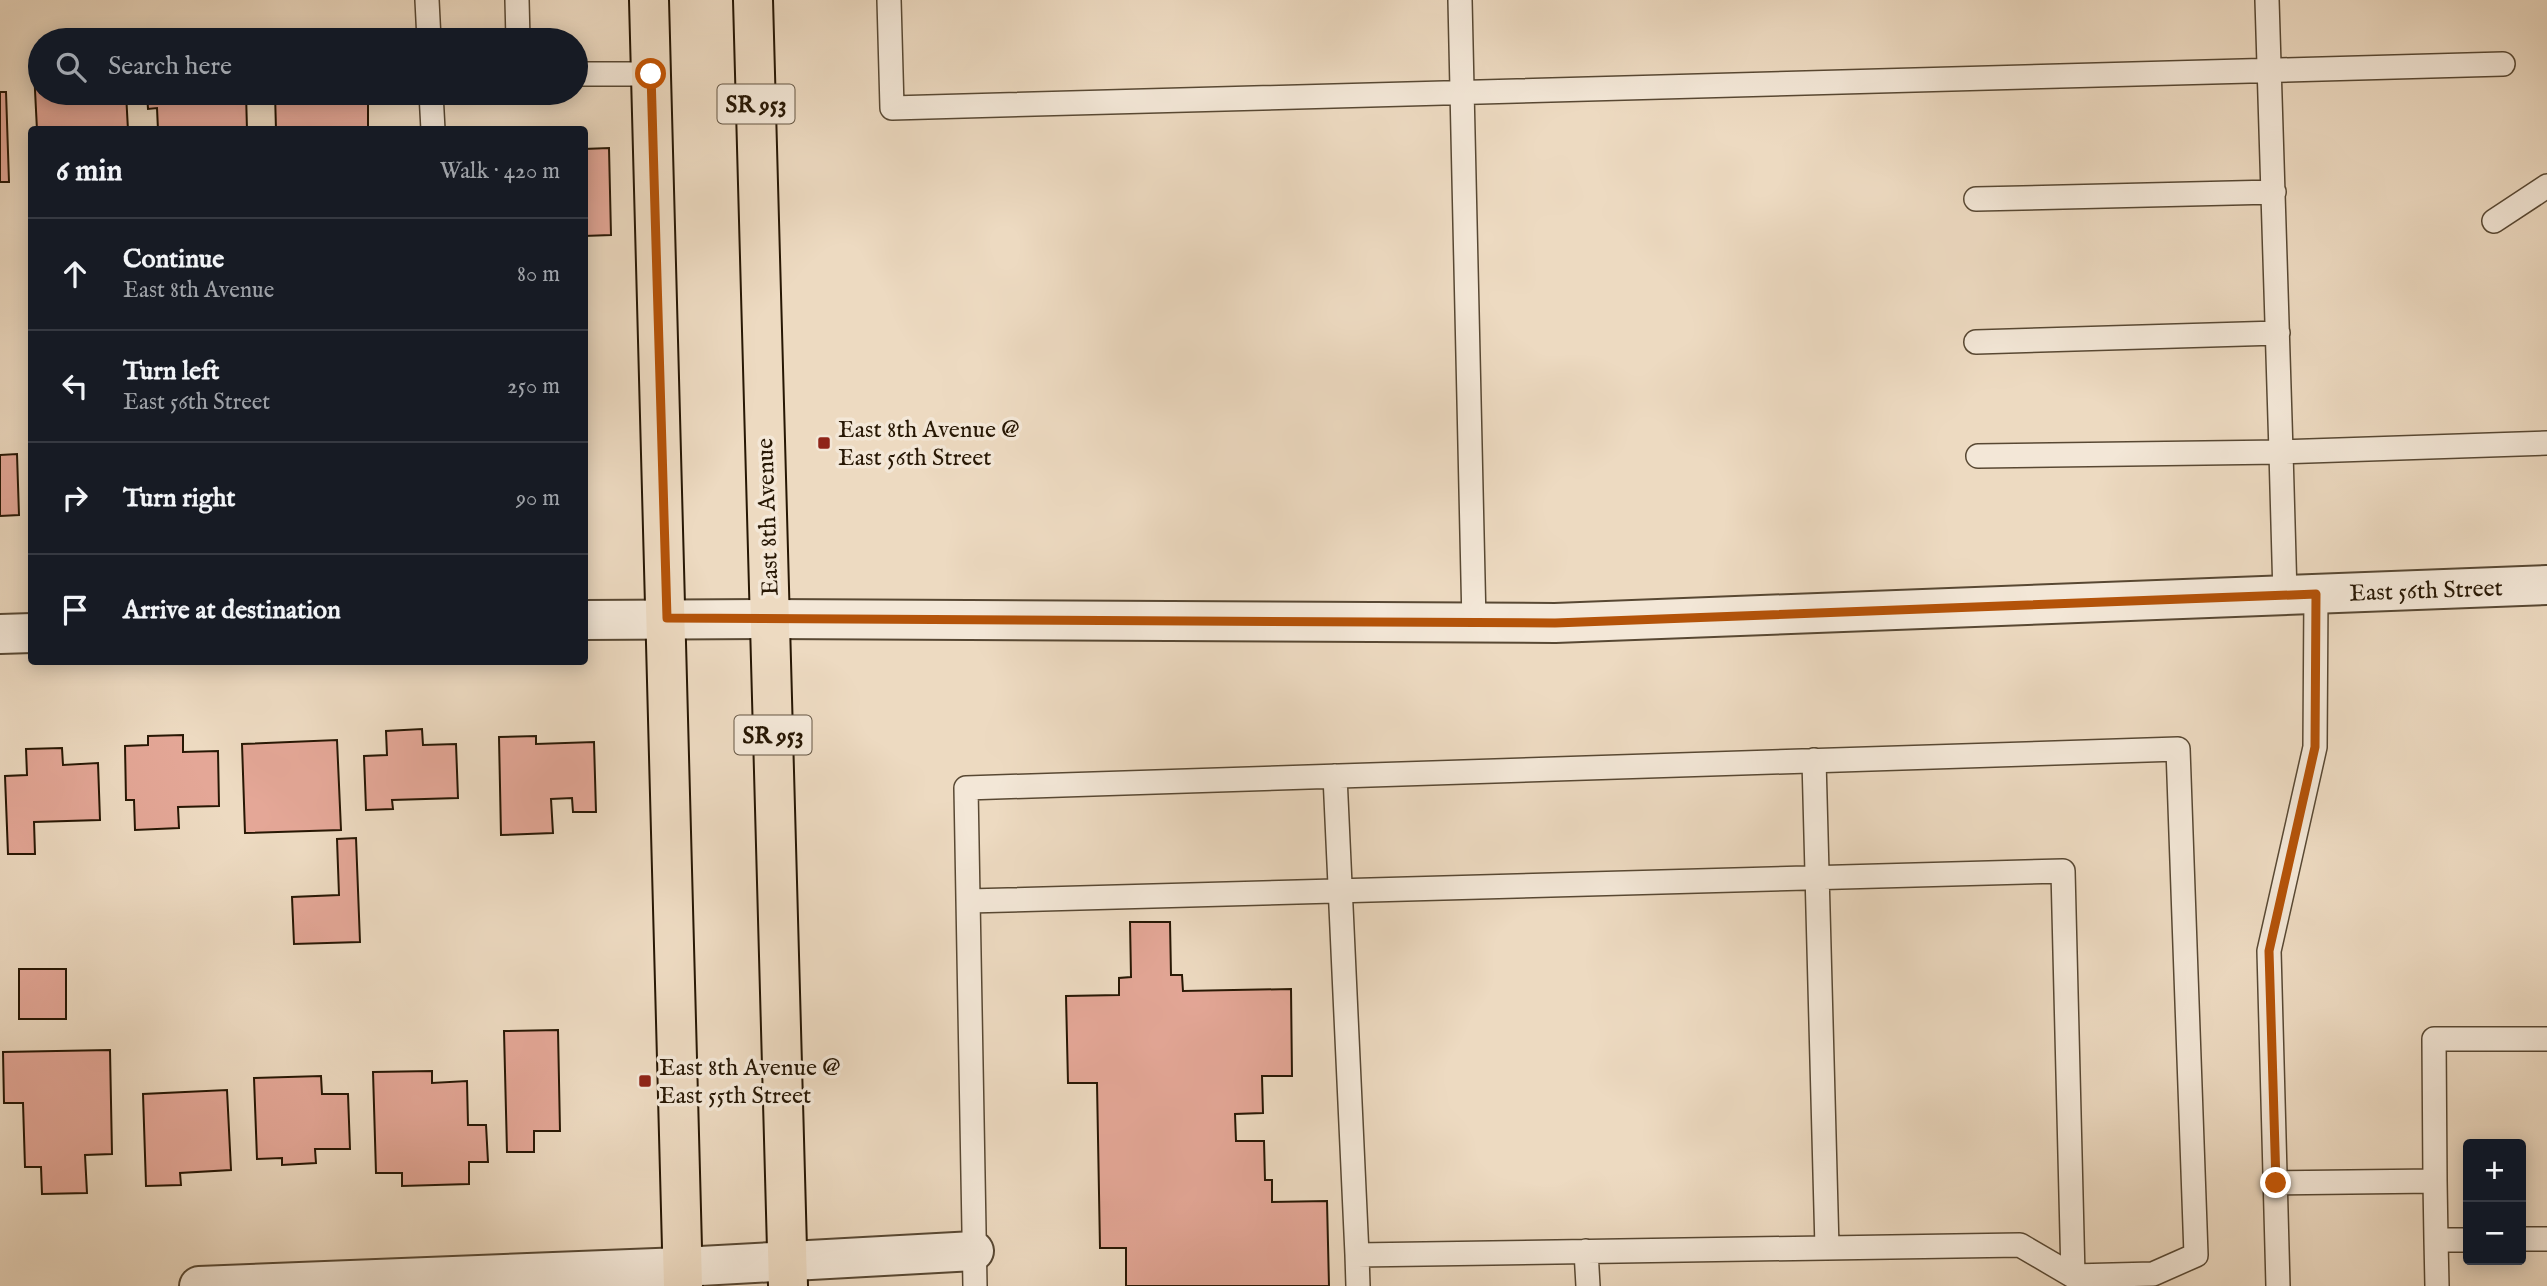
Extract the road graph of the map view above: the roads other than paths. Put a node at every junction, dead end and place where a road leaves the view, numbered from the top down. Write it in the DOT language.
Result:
graph roads {
  1 [pos="428,0"];
  2 [pos="517,0"];
  3 [pos="649,0"];
  4 [pos="753,0"];
  5 [pos="889,0"];
  6 [pos="1460,0"];
  7 [pos="2267,0"];
  8 [pos="429,28"];
  9 [pos="518,28"];
  10 [pos="2502,64"];
  11 [pos="2270,70"];
  12 [pos="588,74"];
  13 [pos="651,74"];
  14 [pos="1462,92"];
  15 [pos="432,105"];
  16 [pos="433,126"];
  17 [pos="2547,186"];
  18 [pos="2274,192"];
  19 [pos="1976,199"];
  20 [pos="2494,221"];
  21 [pos="2278,334"];
  22 [pos="1976,342"];
  23 [pos="2547,443"];
  24 [pos="2281,452"];
  25 [pos="1978,456"];
  26 [pos="2547,585"];
  27 [pos="2301,595"];
  28 [pos="667,618"];
  29 [pos="770,619"];
  30 [pos="588,620"];
  31 [pos="1474,623"];
  32 [pos="28,633"];
  33 [pos="0,634"];
  34 [pos="1814,760"];
  35 [pos="1335,776"];
  36 [pos="1817,877"];
  37 [pos="1340,890"];
  38 [pos="968,901"];
  39 [pos="2547,1039"];
  40 [pos="2435,1181"];
  41 [pos="2276,1183"];
  42 [pos="2547,1239"];
  43 [pos="2463,1240"];
  44 [pos="2526,1240"];
  45 [pos="2437,1241"];
  46 [pos="1827,1248"];
  47 [pos="1586,1251"];
  48 [pos="1357,1255"];
  49 [pos="975,1268"];
  50 [pos="787,1273"];
  51 [pos="682,1276"];
  52 [pos="2073,1276"];
  53 [pos="199,1286"];
  54 [pos="1358,1286"];
  55 [pos="1588,1286"];
  56 [pos="2278,1286"];
  57 [pos="2437,1286"];
  1 -- 8 [label="lane"];
  2 -- 9 [label="lane"];
  3 -- 13 [label="main road"];
  4 -- 29 [label="main road, East 8th Avenue / SR 953"];
  5 -- 14 [label="lane"];
  6 -- 14 [label="lane"];
  7 -- 11 [label="lane"];
  10 -- 11 [label="lane"];
  11 -- 14 [label="lane"];
  11 -- 18 [label="lane"];
  12 -- 13 [label="lane"];
  13 -- 28 [label="main road"];
  14 -- 31 [label="lane"];
  15 -- 16 [label="lane"];
  17 -- 20 [label="lane"];
  18 -- 19 [label="lane"];
  18 -- 21 [label="lane"];
  21 -- 22 [label="lane"];
  21 -- 24 [label="lane"];
  23 -- 24 [label="lane"];
  24 -- 25 [label="lane"];
  24 -- 27 [label="lane"];
  26 -- 27 [label="street, East 56th Street"];
  27 -- 31 [label="street, East 56th Street"];
  27 -- 41 [label="lane"];
  28 -- 29 [label="street, East 56th Street"];
  28 -- 30 [label="street, East 56th Street"];
  28 -- 51 [label="main road"];
  29 -- 31 [label="street, East 56th Street"];
  29 -- 50 [label="main road, East 8th Avenue / SR 953"];
  32 -- 33 [label="street"];
  34 -- 35 [label="lane"];
  34 -- 36 [label="lane"];
  34 -- 52 [label="lane"];
  35 -- 37 [label="lane"];
  35 -- 38 [label="lane"];
  36 -- 37 [label="lane"];
  36 -- 46 [label="lane"];
  36 -- 52 [label="lane"];
  37 -- 38 [label="lane"];
  37 -- 48 [label="lane"];
  38 -- 49 [label="lane"];
  39 -- 40 [label="lane"];
  40 -- 41 [label="lane"];
  40 -- 45 [label="lane"];
  41 -- 56 [label="lane"];
  42 -- 44 [label="lane"];
  43 -- 45 [label="lane"];
  45 -- 57 [label="lane"];
  46 -- 47 [label="lane"];
  46 -- 52 [label="lane"];
  47 -- 48 [label="lane"];
  47 -- 55 [label="lane"];
  48 -- 54 [label="lane"];
  49 -- 50 [label="street"];
  50 -- 51 [label="street"];
  51 -- 53 [label="street"];
}
